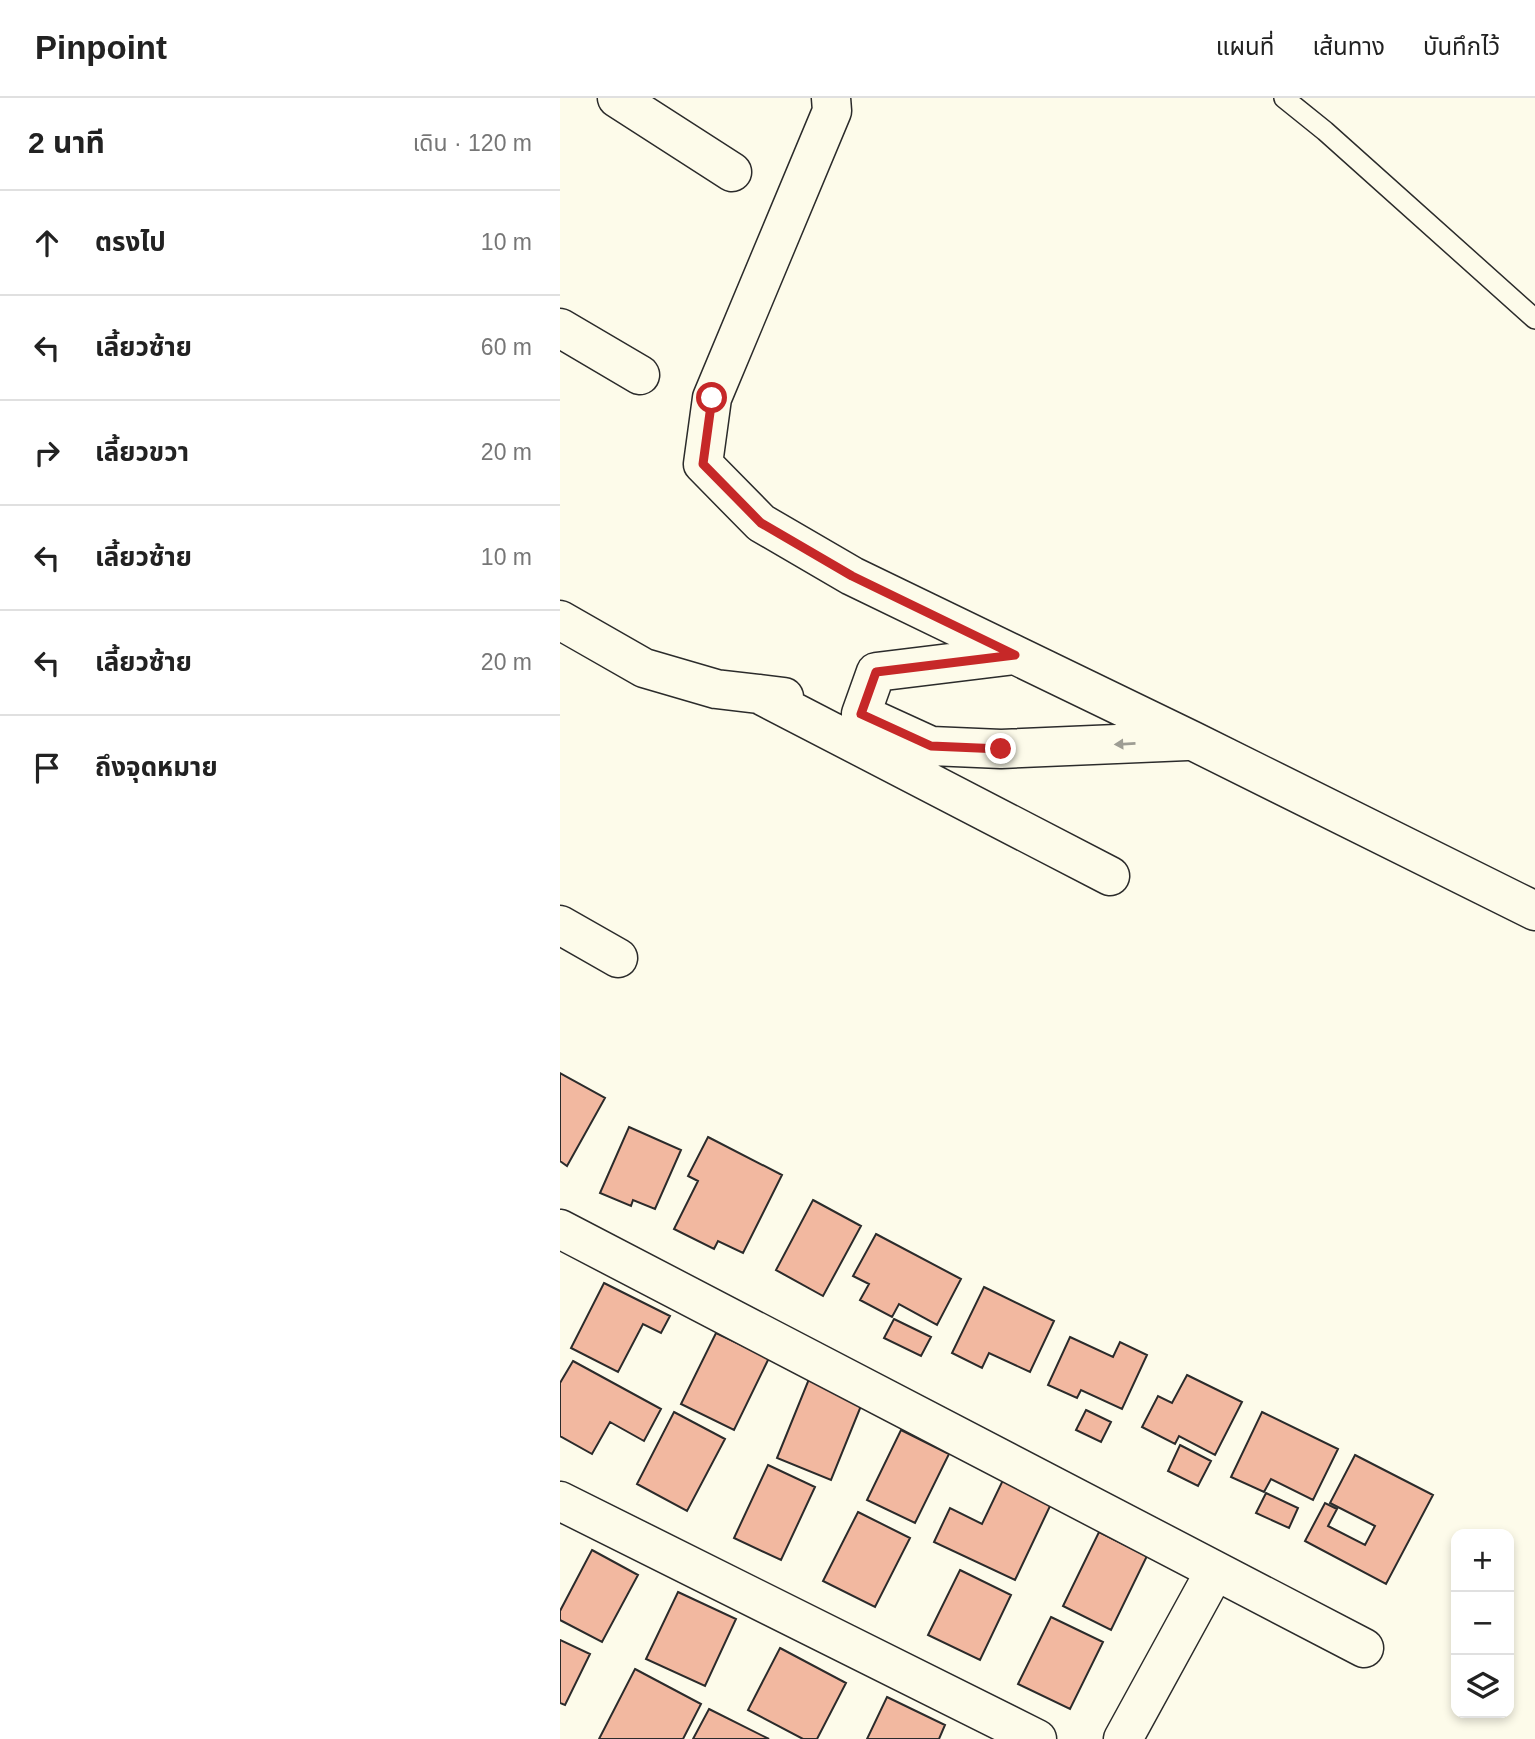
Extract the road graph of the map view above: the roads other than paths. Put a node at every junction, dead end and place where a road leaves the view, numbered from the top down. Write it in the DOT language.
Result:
graph roads {
  1 [pos="617,98"];
  2 [pos="831,98"];
  3 [pos="1284,98"];
  4 [pos="732,172"];
  5 [pos="1535,319"];
  6 [pos="560,328"];
  7 [pos="640,375"];
  8 [pos="560,620"];
  9 [pos="1015,655"];
  10 [pos="759,694"];
  11 [pos="861,714"];
  12 [pos="1193,741"];
  13 [pos="1111,876"];
  14 [pos="1535,911"];
  15 [pos="560,925"];
  16 [pos="618,958"];
  17 [pos="560,1229"];
  18 [pos="560,1501"];
  19 [pos="1215,1571"];
  20 [pos="1364,1648"];
  21 [pos="1037,1739"];
  22 [pos="1123,1739"];
  1 -- 4 [label="street"];
  2 -- 9 [label="street"];
  3 -- 5 [label="lane"];
  6 -- 7 [label="street"];
  8 -- 10 [label="street"];
  9 -- 11 [label="street"];
  9 -- 12 [label="street"];
  10 -- 11 [label="street"];
  10 -- 13 [label="street"];
  12 -- 11 [label="street, one-way"];
  12 -- 14 [label="street"];
  15 -- 16 [label="street"];
  17 -- 19 [label="street"];
  18 -- 21 [label="street"];
  19 -- 20 [label="street"];
  19 -- 22 [label="street"];
}
